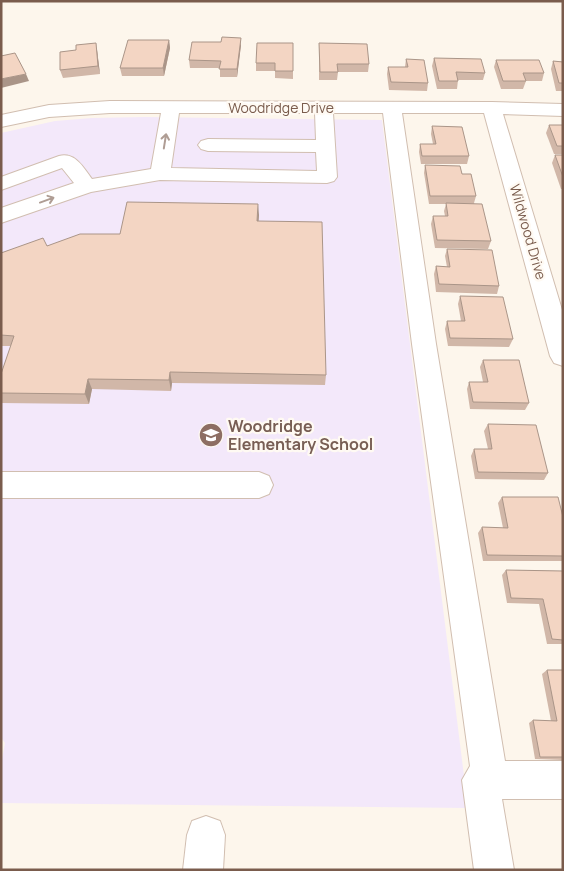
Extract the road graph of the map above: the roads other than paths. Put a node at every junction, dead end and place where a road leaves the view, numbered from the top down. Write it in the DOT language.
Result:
graph roads {
  1 [pos="170,107"];
  2 [pos="324,108"];
  3 [pos="392,108"];
  4 [pos="492,108"];
  5 [pos="563,110"];
  6 [pos="1,121"];
  7 [pos="208,145"];
  8 [pos="326,146"];
  9 [pos="160,174"];
  10 [pos="1,184"];
  11 [pos="87,186"];
  12 [pos="1,216"];
  13 [pos="563,356"];
  14 [pos="1,485"];
  15 [pos="259,486"];
  16 [pos="490,780"];
  17 [pos="563,780"];
  18 [pos="494,870"];
  1 -- 2 [label="street, Woodridge Drive"];
  1 -- 6 [label="street, Woodridge Drive"];
  9 -- 1 [label="street, one-way"];
  2 -- 3 [label="street, Woodridge Drive"];
  2 -- 8 [label="street"];
  3 -- 4 [label="street, Woodridge Drive"];
  3 -- 16 [label="street"];
  4 -- 5 [label="street, Woodridge Drive"];
  4 -- 13 [label="street, Wildwood Drive"];
  7 -- 8 [label="street"];
  8 -- 9 [label="street"];
  9 -- 11 [label="street"];
  10 -- 11 [label="street"];
  12 -- 11 [label="street, one-way"];
  14 -- 15 [label="street"];
  16 -- 17 [label="street"];
  16 -- 18 [label="street"];
}
